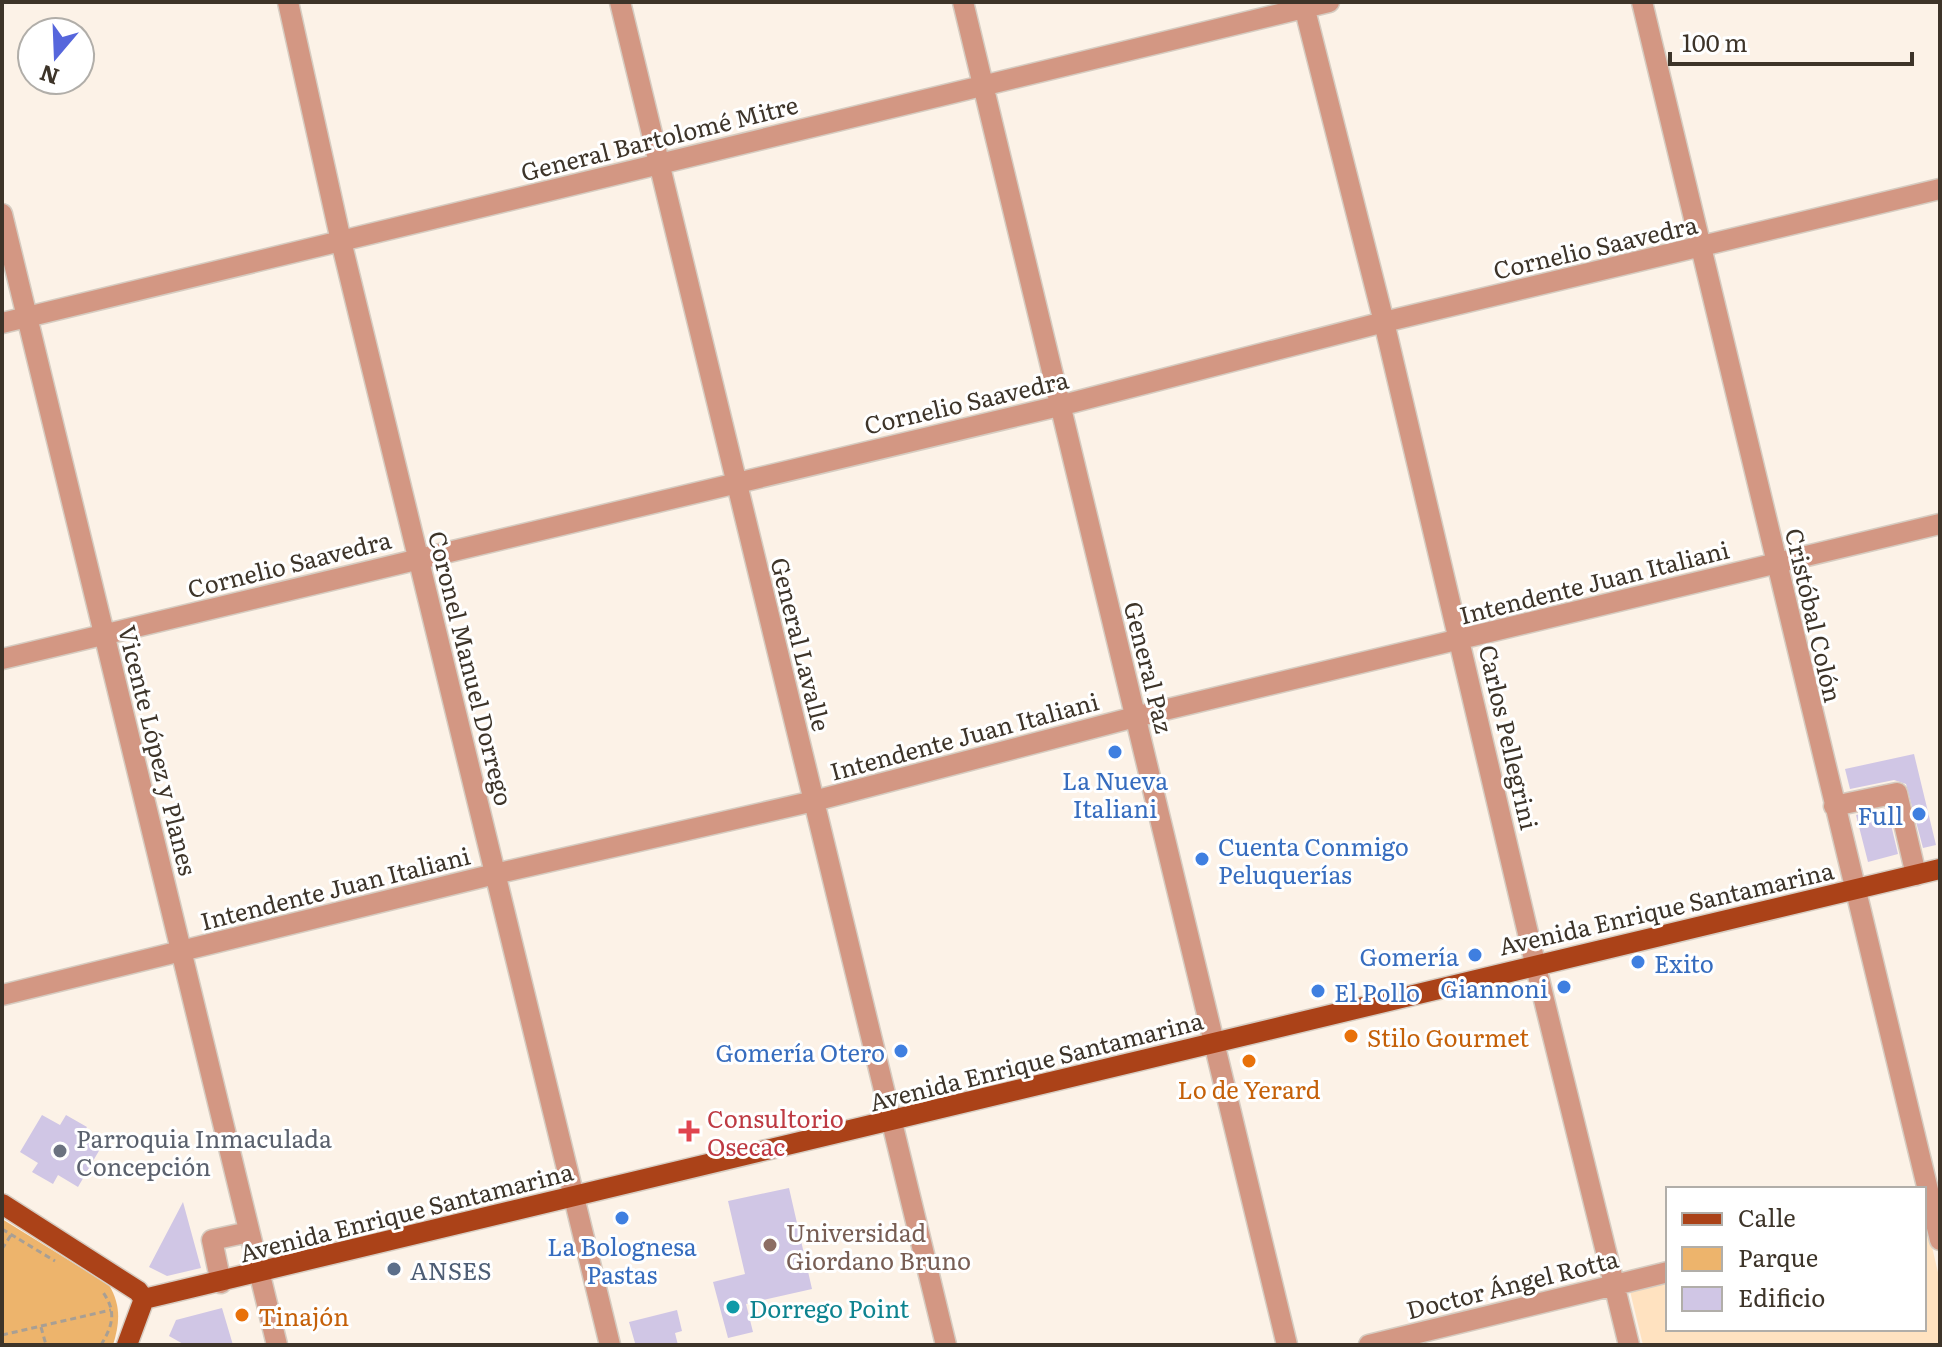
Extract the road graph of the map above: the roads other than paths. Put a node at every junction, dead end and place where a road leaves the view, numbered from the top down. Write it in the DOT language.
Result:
graph roads {
  1 [pos="288,2"];
  2 [pos="620,2"];
  3 [pos="963,2"];
  4 [pos="1329,2"];
  5 [pos="1642,2"];
  6 [pos="1304,5"];
  7 [pos="983,85"];
  8 [pos="658,164"];
  9 [pos="1940,189"];
  10 [pos="2,214"];
  11 [pos="341,241"];
  12 [pos="1700,247"];
  13 [pos="27,317"];
  14 [pos="1384,322"];
  15 [pos="2,323"];
  16 [pos="1059,406"];
  17 [pos="735,482"];
  18 [pos="1940,524"];
  19 [pos="418,558"];
  20 [pos="1776,563"];
  21 [pos="104,634"];
  22 [pos="1461,641"];
  23 [pos="2,659"];
  24 [pos="1135,717"];
  25 [pos="814,801"];
  26 [pos="1834,806"];
  27 [pos="1940,869"];
  28 [pos="495,874"];
  29 [pos="1916,875"];
  30 [pos="1854,890"];
  31 [pos="181,951"];
  32 [pos="1535,963"];
  33 [pos="2,995"];
  34 [pos="1214,1044"];
  35 [pos="891,1121"];
  36 [pos="574,1198"];
  37 [pos="2,1204"];
  38 [pos="1932,1207"];
  39 [pos="249,1232"];
  40 [pos="1940,1240"];
  41 [pos="1666,1272"];
  42 [pos="259,1273"];
  43 [pos="221,1283"];
  44 [pos="1615,1285"];
  45 [pos="144,1299"];
  46 [pos="127,1345"];
  47 [pos="277,1345"];
  48 [pos="610,1345"];
  49 [pos="946,1345"];
  50 [pos="1287,1345"];
  51 [pos="1369,1345"];
  52 [pos="1629,1345"];
  1 -- 11 [label="street, Coronel Manuel Dorrego"];
  2 -- 8 [label="street, General Lavalle"];
  3 -- 7 [label="street, General Paz"];
  4 -- 6 [label="street, General Bartolomé Mitre"];
  5 -- 12 [label="street, Cristóbal Colón"];
  6 -- 7 [label="street, General Bartolomé Mitre"];
  6 -- 14 [label="street, Carlos Pellegrini"];
  7 -- 8 [label="street, General Bartolomé Mitre"];
  7 -- 16 [label="street, General Paz"];
  8 -- 11 [label="street, General Bartolomé Mitre"];
  8 -- 17 [label="street, General Lavalle"];
  9 -- 12 [label="street, Cornelio Saavedra"];
  10 -- 13 [label="street, Vicente López y Planes"];
  11 -- 13 [label="street, General Bartolomé Mitre"];
  11 -- 19 [label="street, Coronel Manuel Dorrego"];
  12 -- 14 [label="street, Cornelio Saavedra"];
  12 -- 20 [label="street, Cristóbal Colón"];
  13 -- 15 [label="street, General Bartolomé Mitre"];
  13 -- 21 [label="street, Vicente López y Planes"];
  14 -- 16 [label="street, Cornelio Saavedra"];
  14 -- 22 [label="street, Carlos Pellegrini"];
  16 -- 17 [label="street, Cornelio Saavedra"];
  16 -- 24 [label="street, General Paz"];
  17 -- 19 [label="street, Cornelio Saavedra"];
  17 -- 25 [label="street, General Lavalle"];
  18 -- 20 [label="street, Intendente Juan Italiani"];
  19 -- 21 [label="street, Cornelio Saavedra"];
  19 -- 28 [label="street, Coronel Manuel Dorrego"];
  20 -- 22 [label="street, Intendente Juan Italiani"];
  20 -- 26 [label="street, Cristóbal Colón"];
  21 -- 23 [label="street, Cornelio Saavedra"];
  21 -- 31 [label="street, Vicente López y Planes"];
  22 -- 24 [label="street, Intendente Juan Italiani"];
  22 -- 32 [label="street, Carlos Pellegrini"];
  24 -- 25 [label="street, Intendente Juan Italiani"];
  24 -- 34 [label="street, General Paz"];
  25 -- 28 [label="street, Intendente Juan Italiani"];
  25 -- 35 [label="street, General Lavalle"];
  26 -- 29 [label="street"];
  26 -- 30 [label="street, Cristóbal Colón"];
  27 -- 29 [label="main road, Avenida Enrique Santamarina"];
  28 -- 31 [label="street, Intendente Juan Italiani"];
  28 -- 36 [label="street, Coronel Manuel Dorrego"];
  29 -- 30 [label="main road, Avenida Enrique Santamarina"];
  30 -- 32 [label="main road, Avenida Enrique Santamarina"];
  30 -- 38 [label="street, Cristóbal Colón"];
  31 -- 33 [label="street, Intendente Juan Italiani"];
  31 -- 39 [label="street, Vicente López y Planes"];
  32 -- 34 [label="main road, Avenida Enrique Santamarina"];
  32 -- 44 [label="street, Carlos Pellegrini"];
  34 -- 35 [label="main road, Avenida Enrique Santamarina"];
  34 -- 50 [label="street, General Paz"];
  35 -- 36 [label="main road, Avenida Enrique Santamarina"];
  35 -- 49 [label="street, General Lavalle"];
  36 -- 42 [label="main road, Avenida Enrique Santamarina"];
  36 -- 48 [label="street, Coronel Manuel Dorrego"];
  37 -- 45 [label="main road"];
  38 -- 40 [label="street, Cristóbal Colón"];
  39 -- 42 [label="street, Vicente López y Planes"];
  39 -- 43 [label="street"];
  41 -- 44 [label="street, Doctor Ángel Rotta"];
  42 -- 43 [label="main road, Avenida Enrique Santamarina"];
  42 -- 47 [label="street, Vicente López y Planes"];
  43 -- 45 [label="main road, Avenida Enrique Santamarina"];
  44 -- 51 [label="street, Doctor Ángel Rotta"];
  44 -- 52 [label="street, Carlos Pellegrini"];
  45 -- 46 [label="main road"];
}
